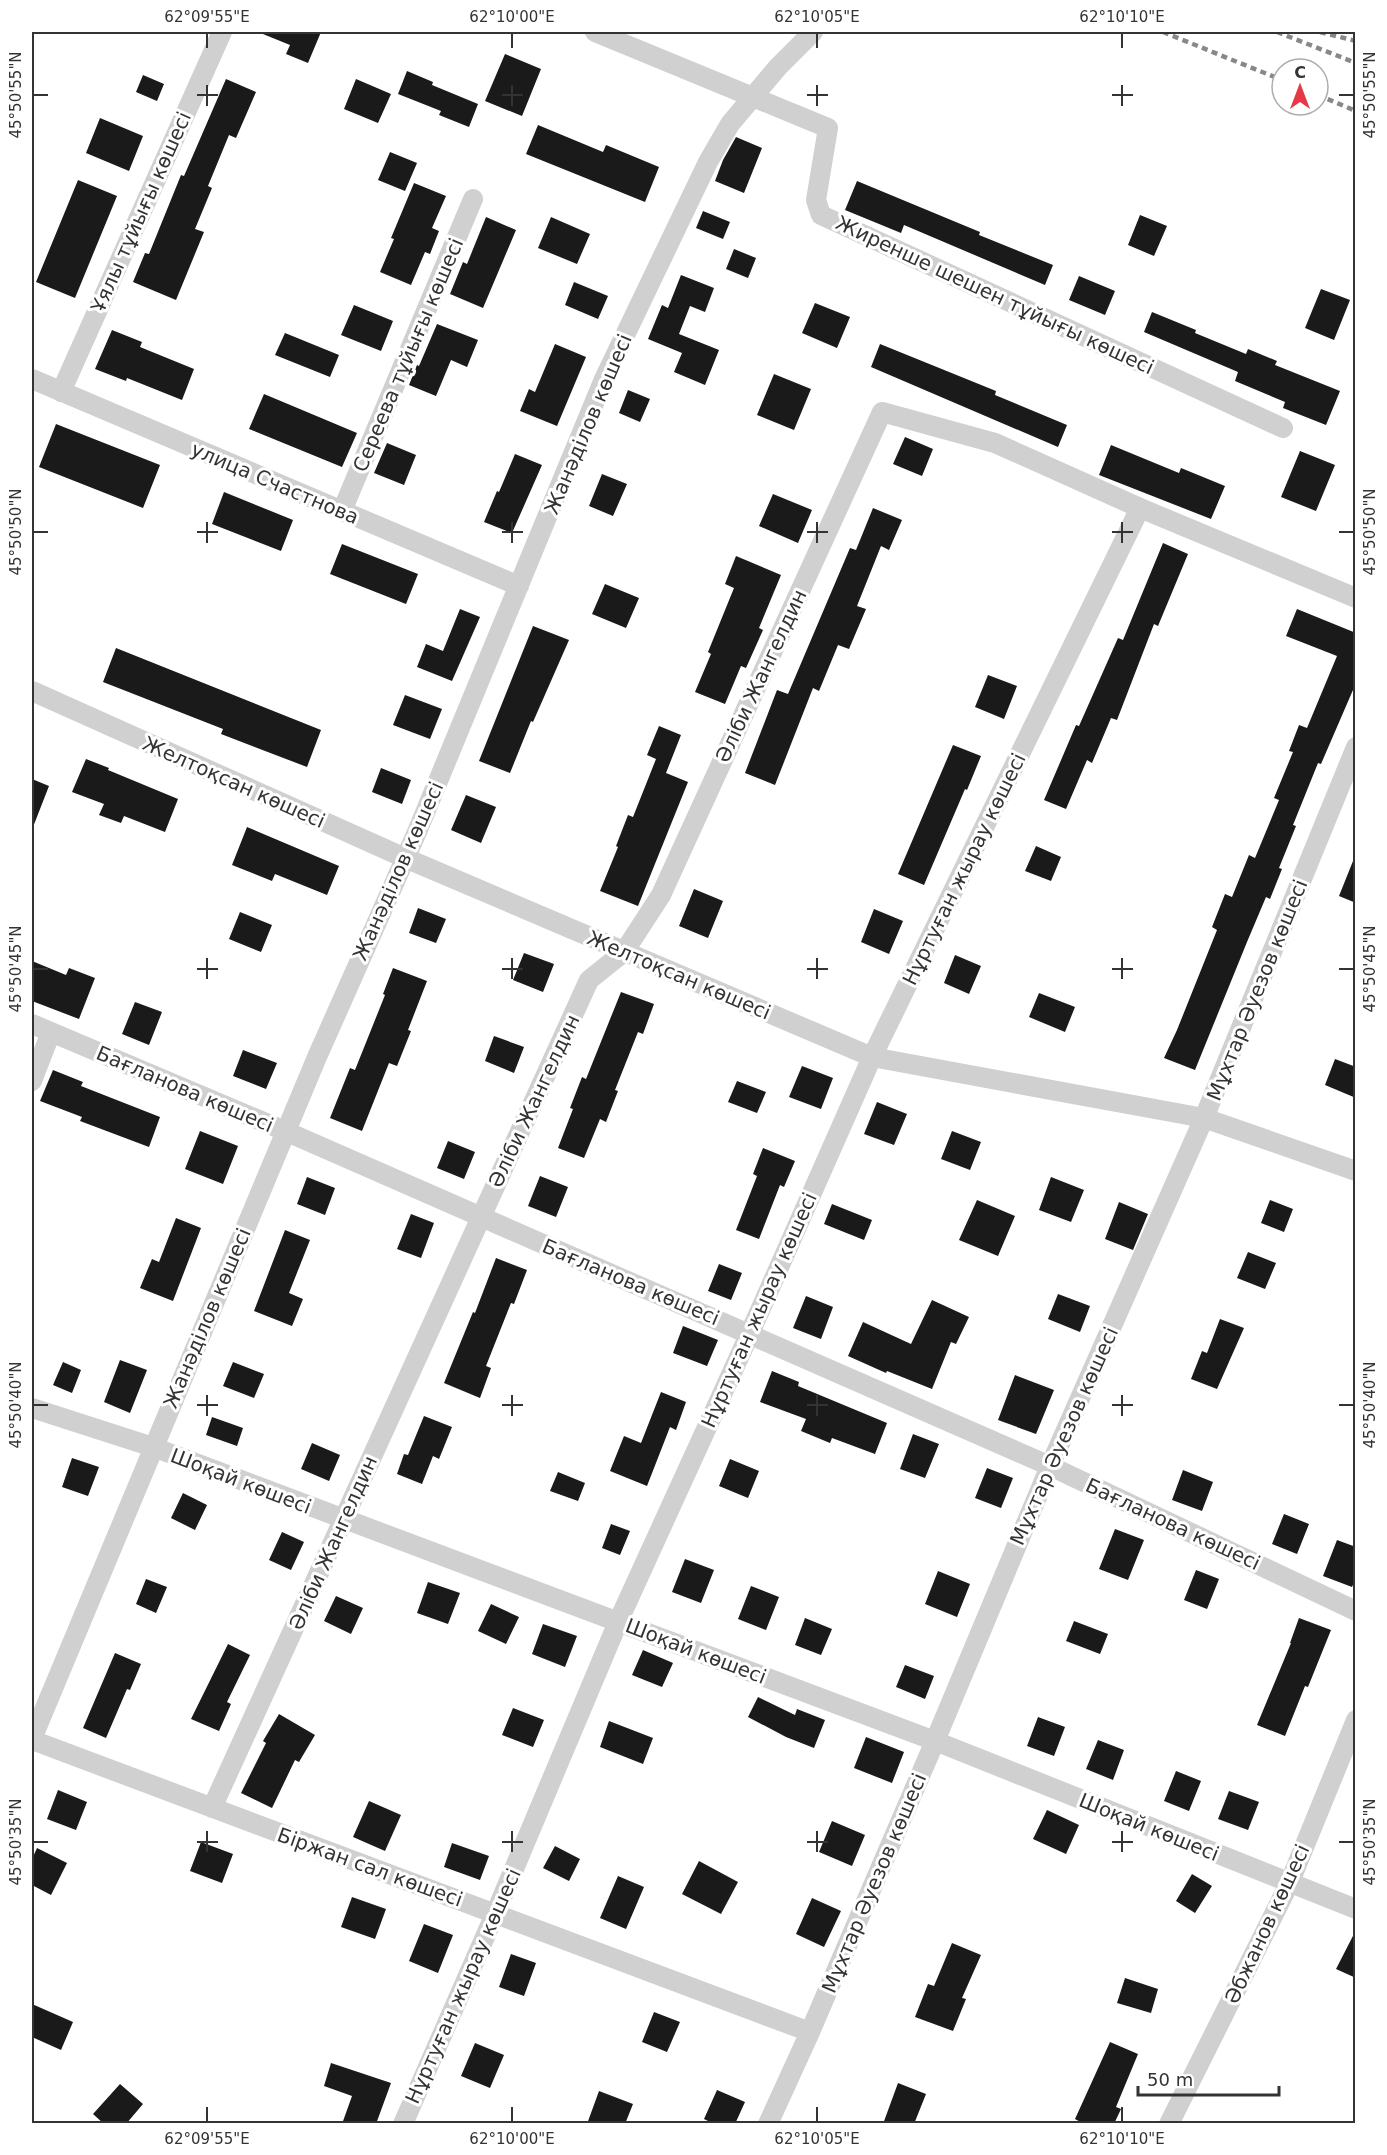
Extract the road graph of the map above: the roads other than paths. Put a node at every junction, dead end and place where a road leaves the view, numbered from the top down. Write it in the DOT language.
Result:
graph roads {
  1 [pos="222,32"];
  2 [pos="596,32"];
  3 [pos="813,32"];
  4 [pos="754,98"];
  5 [pos="473,199"];
  6 [pos="32,380"];
  7 [pos="61,392"];
  8 [pos="1283,428"];
  9 [pos="1140,508"];
  10 [pos="342,511"];
  11 [pos="519,586"];
  12 [pos="1356,598"];
  13 [pos="32,692"];
  14 [pos="1356,747"];
  15 [pos="405,858"];
  16 [pos="624,951"];
  17 [pos="32,1024"];
  18 [pos="51,1032"];
  19 [pos="872,1057"];
  20 [pos="32,1081"];
  21 [pos="1204,1118"];
  22 [pos="285,1131"];
  23 [pos="1356,1171"];
  24 [pos="480,1217"];
  25 [pos="750,1333"];
  26 [pos="32,1408"];
  27 [pos="153,1447"];
  28 [pos="1050,1466"];
  29 [pos="344,1519"];
  30 [pos="1356,1611"];
  31 [pos="618,1622"];
  32 [pos="1356,1720"];
  33 [pos="32,1740"];
  34 [pos="935,1741"];
  35 [pos="212,1808"];
  36 [pos="1289,1884"];
  37 [pos="1356,1909"];
  38 [pos="495,1914"];
  39 [pos="810,2032"];
  40 [pos="403,2124"];
  41 [pos="768,2124"];
  42 [pos="1169,2124"];
  1 -- 7 [label="street, Ұялы тұйығы көшесі"];
  2 -- 4 [label="street, Жиренше шешен тұйығы көшесі"];
  3 -- 4 [label="street, Жанәділов көшесі"];
  4 -- 8 [label="street, Жиренше шешен тұйығы көшесі"];
  4 -- 11 [label="street, Жанәділов көшесі"];
  5 -- 10 [label="street, Сереева тұйығы көшесі"];
  6 -- 7 [label="street, улица Счастнова"];
  7 -- 10 [label="street, улица Счастнова"];
  9 -- 12 [label="street"];
  9 -- 16 [label="street, Әліби Жангелдин"];
  9 -- 19 [label="street, Нұртуған жырау көшесі"];
  10 -- 11 [label="street, улица Счастнова"];
  11 -- 15 [label="street, Жанәділов көшесі"];
  13 -- 15 [label="street, Желтоқсан көшесі"];
  14 -- 21 [label="street, Мұхтар Әуезов көшесі"];
  15 -- 16 [label="street, Желтоқсан көшесі"];
  15 -- 22 [label="street, Жанәділов көшесі"];
  16 -- 19 [label="street, Желтоқсан көшесі"];
  16 -- 24 [label="street, Әліби Жангелдин"];
  17 -- 18 [label="street, Бағланова көшесі"];
  18 -- 20 [label="street"];
  18 -- 22 [label="street, Бағланова көшесі"];
  19 -- 21 [label="street, Желтоқсан көшесі"];
  19 -- 25 [label="street, Нұртуған жырау көшесі"];
  21 -- 23 [label="street, Желтоқсан көшесі"];
  21 -- 28 [label="street, Мұхтар Әуезов көшесі"];
  22 -- 24 [label="street, Бағланова көшесі"];
  22 -- 27 [label="street, Жанәділов көшесі"];
  24 -- 25 [label="street, Бағланова көшесі"];
  24 -- 29 [label="street, Әліби Жангелдин"];
  25 -- 28 [label="street, Бағланова көшесі"];
  25 -- 31 [label="street, Нұртуған жырау көшесі"];
  26 -- 27 [label="street, Шоқай көшесі"];
  27 -- 29 [label="street, Шоқай көшесі"];
  27 -- 33 [label="street, Жанәділов көшесі"];
  28 -- 30 [label="street, Бағланова көшесі"];
  28 -- 34 [label="street, Мұхтар Әуезов көшесі"];
  29 -- 31 [label="street, Шоқай көшесі"];
  29 -- 35 [label="street, Әліби Жангелдин"];
  31 -- 34 [label="street, Шоқай көшесі"];
  31 -- 38 [label="street, Нұртуған жырау көшесі"];
  32 -- 36 [label="street, Әбжанов көшесі"];
  33 -- 35 [label="street, Біржан сал көшесі"];
  34 -- 36 [label="street, Шоқай көшесі"];
  34 -- 39 [label="street, Мұхтар Әуезов көшесі"];
  35 -- 38 [label="street, Біржан сал көшесі"];
  36 -- 37 [label="street, Шоқай көшесі"];
  36 -- 42 [label="street, Әбжанов көшесі"];
  38 -- 39 [label="street, Біржан сал көшесі"];
  38 -- 40 [label="street, Нұртуған жырау көшесі"];
  39 -- 41 [label="street, Мұхтар Әуезов көшесі"];
}
